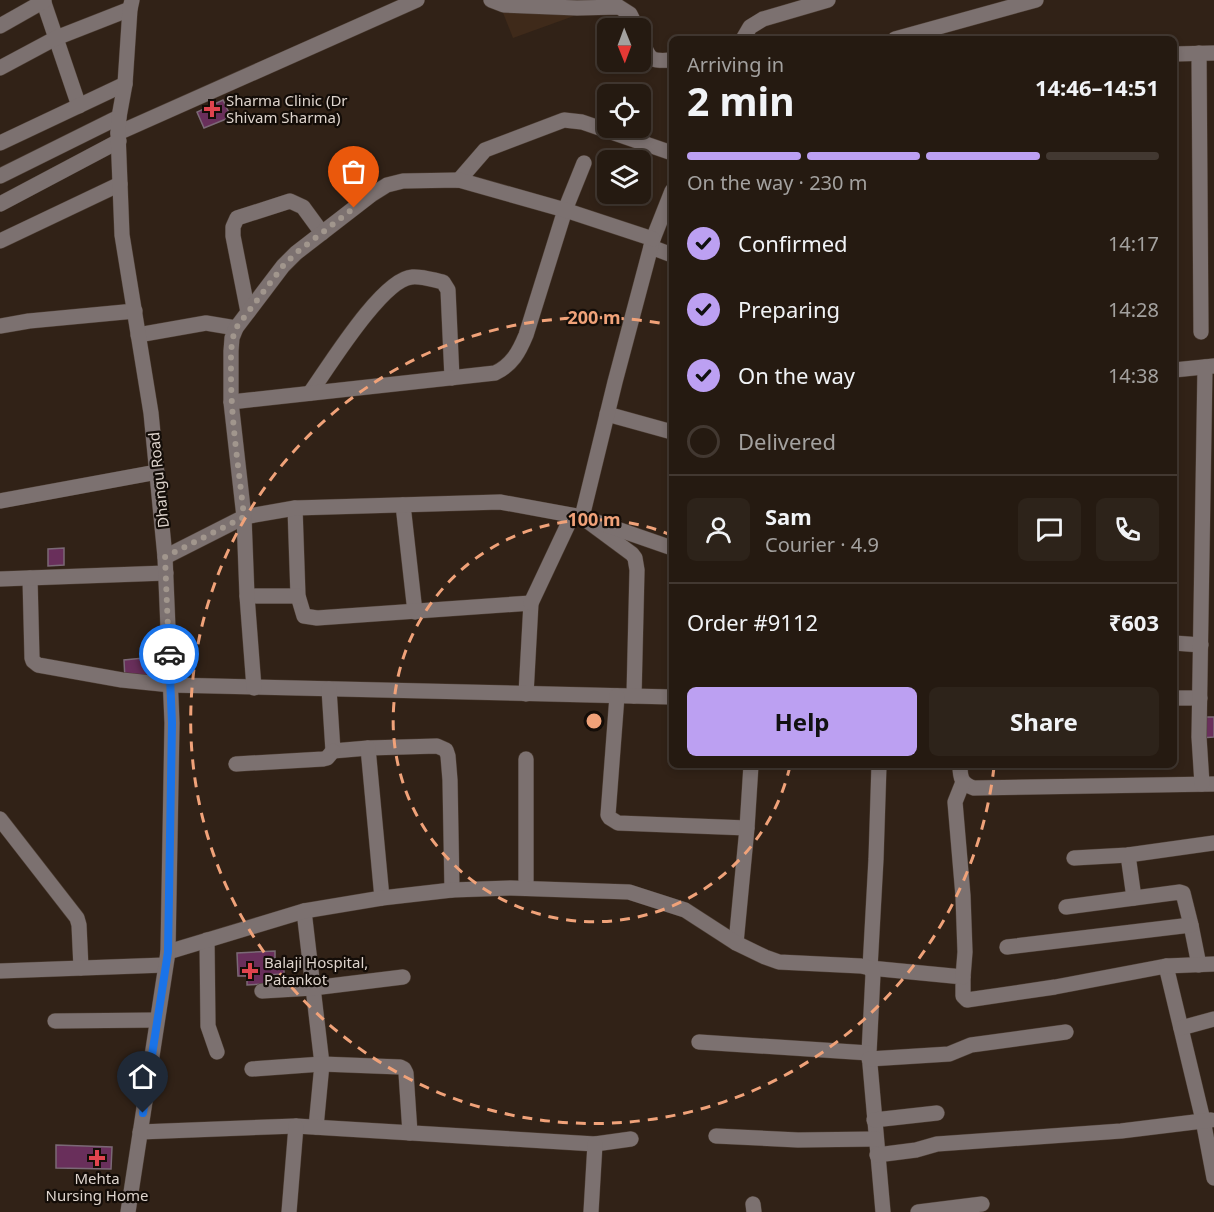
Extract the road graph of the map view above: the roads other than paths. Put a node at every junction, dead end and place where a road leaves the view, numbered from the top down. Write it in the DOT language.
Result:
graph roads {
  1 [pos="417,0"];
  2 [pos="491,0"];
  3 [pos="828,0"];
  4 [pos="1036,0"];
  5 [pos="43,1"];
  6 [pos="131,4"];
  7 [pos="632,18"];
  8 [pos="0,26"];
  9 [pos="745,36"];
  10 [pos="906,36"];
  11 [pos="56,38"];
  12 [pos="1207,53"];
  13 [pos="1177,54"];
  14 [pos="651,57"];
  15 [pos="669,60"];
  16 [pos="0,68"];
  17 [pos="125,84"];
  18 [pos="79,106"];
  19 [pos="119,117"];
  20 [pos="118,137"];
  21 [pos="0,142"];
  22 [pos="669,152"];
  23 [pos="584,163"];
  24 [pos="0,176"];
  25 [pos="459,180"];
  26 [pos="120,184"];
  27 [pos="669,199"];
  28 [pos="0,204"];
  29 [pos="565,210"];
  30 [pos="322,233"];
  31 [pos="0,242"];
  32 [pos="652,243"];
  33 [pos="669,253"];
  34 [pos="135,311"];
  35 [pos="248,312"];
  36 [pos="0,326"];
  37 [pos="236,328"];
  38 [pos="1201,332"];
  39 [pos="138,335"];
  40 [pos="1210,367"];
  41 [pos="1177,370"];
  42 [pos="452,378"];
  43 [pos="310,393"];
  44 [pos="231,402"];
  45 [pos="607,414"];
  46 [pos="669,431"];
  47 [pos="157,472"];
  48 [pos="0,501"];
  49 [pos="403,504"];
  50 [pos="295,507"];
  51 [pos="244,517"];
  52 [pos="577,517"];
  53 [pos="669,547"];
  54 [pos="1208,549"];
  55 [pos="166,565"];
  56 [pos="30,578"];
  57 [pos="0,579"];
  58 [pos="248,596"];
  59 [pos="298,596"];
  60 [pos="531,603"];
  61 [pos="415,612"];
  62 [pos="1177,644"];
  63 [pos="1201,645"];
  64 [pos="171,686"];
  65 [pos="254,688"];
  66 [pos="329,689"];
  67 [pos="526,694"];
  68 [pos="617,696"];
  69 [pos="634,696"];
  70 [pos="669,697"];
  71 [pos="1177,698"];
  72 [pos="1200,698"];
  73 [pos="368,748"];
  74 [pos="333,751"];
  75 [pos="526,759"];
  76 [pos="236,764"];
  77 [pos="751,768"];
  78 [pos="879,768"];
  79 [pos="961,768"];
  80 [pos="963,782"];
  81 [pos="1208,784"];
  82 [pos="0,819"];
  83 [pos="747,828"];
  84 [pos="1214,843"];
  85 [pos="1128,855"];
  86 [pos="1074,858"];
  87 [pos="526,888"];
  88 [pos="452,890"];
  89 [pos="382,898"];
  90 [pos="1134,898"];
  91 [pos="1066,907"];
  92 [pos="304,911"];
  93 [pos="1191,925"];
  94 [pos="207,940"];
  95 [pos="736,943"];
  96 [pos="1007,947"];
  97 [pos="166,959"];
  98 [pos="1206,964"];
  99 [pos="1166,966"];
  100 [pos="81,968"];
  101 [pos="870,968"];
  102 [pos="0,971"];
  103 [pos="963,977"];
  104 [pos="404,978"];
  105 [pos="313,988"];
  106 [pos="262,991"];
  107 [pos="1214,1019"];
  108 [pos="157,1020"];
  109 [pos="55,1021"];
  110 [pos="1181,1028"];
  111 [pos="1066,1032"];
  112 [pos="699,1042"];
  113 [pos="217,1052"];
  114 [pos="869,1056"];
  115 [pos="322,1064"];
  116 [pos="252,1069"];
  117 [pos="937,1113"];
  118 [pos="874,1120"];
  119 [pos="1209,1120"];
  120 [pos="296,1126"];
  121 [pos="316,1127"];
  122 [pos="140,1132"];
  123 [pos="410,1133"];
  124 [pos="716,1136"];
  125 [pos="631,1139"];
  126 [pos="595,1144"];
  127 [pos="877,1147"];
  128 [pos="1214,1178"];
  129 [pos="982,1204"];
  130 [pos="128,1212"];
  131 [pos="289,1212"];
  132 [pos="591,1212"];
  133 [pos="882,1212"];
  134 [pos="918,1212"];
  1 -- 20 [label="street"];
  2 -- 7 [label="street"];
  3 -- 9 [label="street"];
  4 -- 10 [label="street"];
  5 -- 8 [label="street"];
  5 -- 11 [label="street"];
  6 -- 11 [label="street"];
  6 -- 17 [label="street, Dhangu Road"];
  11 -- 16 [label="street"];
  11 -- 18 [label="street"];
  12 -- 13 [label="street"];
  12 -- 38 [label="street"];
  14 -- 15 [label="street"];
  17 -- 18 [label="street"];
  17 -- 19 [label="street, Dhangu Road"];
  18 -- 21 [label="street"];
  19 -- 20 [label="street, Dhangu Road"];
  19 -- 24 [label="street"];
  20 -- 26 [label="street, Dhangu Road"];
  20 -- 28 [label="street"];
  22 -- 25 [label="street"];
  23 -- 29 [label="street"];
  25 -- 29 [label="street"];
  25 -- 30 [label="street"];
  26 -- 31 [label="street"];
  26 -- 34 [label="street, Dhangu Road"];
  27 -- 32 [label="street"];
  29 -- 32 [label="street"];
  29 -- 42 [label="street"];
  30 -- 35 [label="street"];
  30 -- 35 [label="street"];
  32 -- 33 [label="street"];
  32 -- 45 [label="street"];
  34 -- 36 [label="street"];
  34 -- 39 [label="street, Dhangu Road"];
  35 -- 37 [label="street"];
  37 -- 39 [label="street"];
  37 -- 44 [label="street"];
  39 -- 47 [label="street, Dhangu Road"];
  40 -- 41 [label="street"];
  40 -- 54 [label="street"];
  42 -- 43 [label="street"];
  42 -- 43 [label="street"];
  43 -- 44 [label="street"];
  44 -- 51 [label="street"];
  45 -- 46 [label="street"];
  45 -- 52 [label="street"];
  47 -- 48 [label="street"];
  47 -- 55 [label="street, Dhangu Road"];
  49 -- 50 [label="street"];
  49 -- 52 [label="street"];
  49 -- 61 [label="street"];
  50 -- 51 [label="street"];
  50 -- 59 [label="street"];
  51 -- 55 [label="street"];
  51 -- 58 [label="street"];
  52 -- 53 [label="street"];
  52 -- 60 [label="street"];
  52 -- 69 [label="street"];
  54 -- 63 [label="street"];
  55 -- 56 [label="street"];
  55 -- 64 [label="street, Dhangu Road"];
  56 -- 57 [label="street"];
  56 -- 64 [label="street"];
  58 -- 59 [label="street"];
  58 -- 65 [label="street"];
  59 -- 61 [label="street"];
  60 -- 61 [label="street"];
  60 -- 67 [label="street"];
  62 -- 63 [label="street"];
  63 -- 72 [label="street"];
  64 -- 65 [label="street"];
  64 -- 97 [label="street, Dhangu Road"];
  65 -- 66 [label="street"];
  66 -- 67 [label="street"];
  66 -- 74 [label="street"];
  67 -- 68 [label="street"];
  68 -- 69 [label="street"];
  68 -- 83 [label="street"];
  69 -- 70 [label="street"];
  71 -- 72 [label="street"];
  72 -- 81 [label="street"];
  73 -- 74 [label="street"];
  73 -- 88 [label="street"];
  73 -- 89 [label="street"];
  74 -- 76 [label="street"];
  75 -- 87 [label="street"];
  77 -- 83 [label="street"];
  78 -- 101 [label="street"];
  79 -- 80 [label="street"];
  80 -- 81 [label="street"];
  80 -- 103 [label="street"];
  82 -- 100 [label="street"];
  83 -- 95 [label="street"];
  84 -- 85 [label="street"];
  85 -- 86 [label="street"];
  85 -- 90 [label="street"];
  87 -- 88 [label="street"];
  87 -- 95 [label="street"];
  88 -- 89 [label="street"];
  89 -- 92 [label="street"];
  90 -- 91 [label="street"];
  90 -- 93 [label="street"];
  92 -- 94 [label="street"];
  92 -- 105 [label="street"];
  93 -- 96 [label="street"];
  93 -- 98 [label="street"];
  94 -- 97 [label="street"];
  94 -- 113 [label="street"];
  95 -- 101 [label="street"];
  97 -- 100 [label="street"];
  97 -- 108 [label="street, Dhangu Road"];
  98 -- 99 [label="street"];
  99 -- 103 [label="street"];
  99 -- 110 [label="street"];
  100 -- 102 [label="street"];
  101 -- 103 [label="street"];
  101 -- 114 [label="street"];
  104 -- 105 [label="street"];
  105 -- 106 [label="street"];
  105 -- 115 [label="street"];
  107 -- 110 [label="street"];
  108 -- 109 [label="street"];
  108 -- 122 [label="street, Dhangu Road"];
  110 -- 119 [label="street"];
  111 -- 114 [label="street"];
  112 -- 114 [label="street"];
  114 -- 118 [label="street"];
  115 -- 116 [label="street"];
  115 -- 121 [label="street"];
  115 -- 123 [label="street"];
  117 -- 118 [label="street"];
  118 -- 127 [label="street"];
  119 -- 127 [label="street"];
  119 -- 128 [label="street"];
  120 -- 121 [label="street"];
  120 -- 122 [label="street"];
  120 -- 131 [label="street"];
  121 -- 123 [label="street"];
  122 -- 130 [label="street, Dhangu Road"];
  123 -- 126 [label="street"];
  124 -- 127 [label="street"];
  125 -- 126 [label="street"];
  126 -- 132 [label="street"];
  127 -- 133 [label="street"];
  129 -- 134 [label="street"];
}
